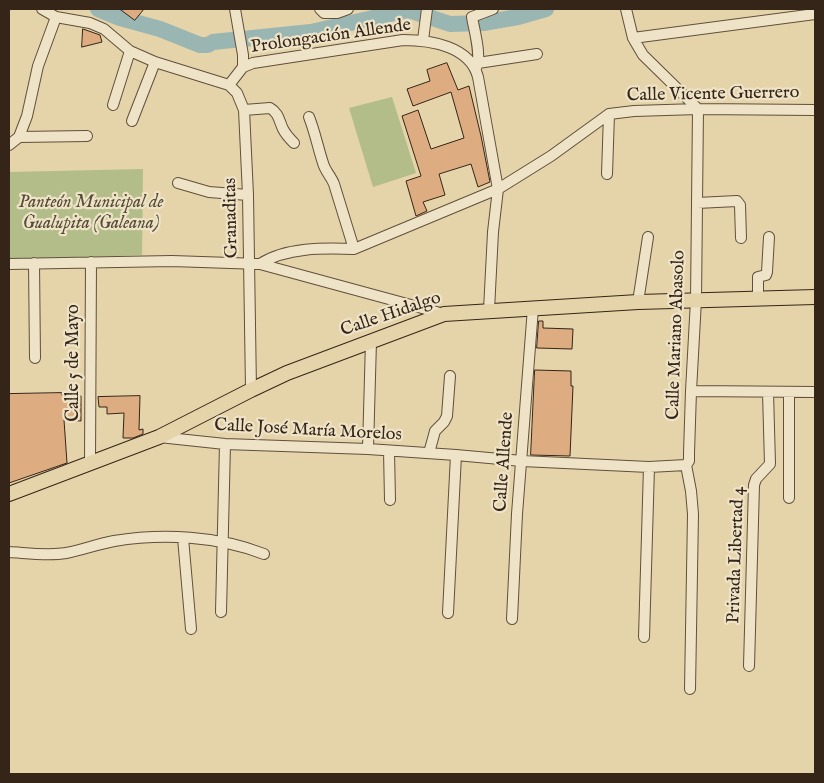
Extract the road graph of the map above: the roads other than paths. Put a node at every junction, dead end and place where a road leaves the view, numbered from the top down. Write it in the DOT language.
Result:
graph roads {
  1 [pos="42,9"];
  2 [pos="235,9"];
  3 [pos="320,9"];
  4 [pos="348,9"];
  5 [pos="428,9"];
  6 [pos="493,9"];
  7 [pos="626,9"];
  8 [pos="815,14"];
  9 [pos="56,17"];
  10 [pos="633,38"];
  11 [pos="423,40"];
  12 [pos="130,51"];
  13 [pos="537,54"];
  14 [pos="155,62"];
  15 [pos="477,65"];
  16 [pos="243,67"];
  17 [pos="228,85"];
  18 [pos="113,105"];
  19 [pos="698,109"];
  20 [pos="244,110"];
  21 [pos="815,110"];
  22 [pos="609,114"];
  23 [pos="309,117"];
  24 [pos="132,121"];
  25 [pos="88,136"];
  26 [pos="19,137"];
  27 [pos="294,143"];
  28 [pos="9,145"];
  29 [pos="607,174"];
  30 [pos="178,183"];
  31 [pos="498,189"];
  32 [pos="248,195"];
  33 [pos="698,203"];
  34 [pos="648,237"];
  35 [pos="769,237"];
  36 [pos="741,238"];
  37 [pos="354,249"];
  38 [pos="91,262"];
  39 [pos="249,262"];
  40 [pos="34,263"];
  41 [pos="9,264"];
  42 [pos="260,264"];
  43 [pos="815,297"];
  44 [pos="758,298"];
  45 [pos="696,300"];
  46 [pos="638,302"];
  47 [pos="533,308"];
  48 [pos="489,310"];
  49 [pos="444,314"];
  50 [pos="371,340"];
  51 [pos="35,358"];
  52 [pos="450,376"];
  53 [pos="251,390"];
  54 [pos="691,391"];
  55 [pos="768,392"];
  56 [pos="789,392"];
  57 [pos="815,392"];
  58 [pos="159,438"];
  59 [pos="224,444"];
  60 [pos="368,449"];
  61 [pos="389,451"];
  62 [pos="429,453"];
  63 [pos="456,454"];
  64 [pos="522,461"];
  65 [pos="90,463"];
  66 [pos="686,465"];
  67 [pos="649,467"];
  68 [pos="9,494"];
  69 [pos="789,498"];
  70 [pos="390,500"];
  71 [pos="183,538"];
  72 [pos="222,542"];
  73 [pos="9,552"];
  74 [pos="264,554"];
  75 [pos="221,612"];
  76 [pos="448,613"];
  77 [pos="512,619"];
  78 [pos="191,629"];
  79 [pos="644,637"];
  80 [pos="749,666"];
  81 [pos="690,689"];
  1 -- 9 [label="street"];
  2 -- 16 [label="street"];
  3 -- 4 [label="street"];
  5 -- 11 [label="street"];
  6 -- 15 [label="street"];
  7 -- 10 [label="street"];
  8 -- 10 [label="street"];
  9 -- 12 [label="street"];
  9 -- 26 [label="street"];
  10 -- 19 [label="street"];
  11 -- 15 [label="street, Prolongación Allende"];
  11 -- 16 [label="street, Prolongación Allende"];
  12 -- 14 [label="street"];
  12 -- 18 [label="street"];
  13 -- 15 [label="street"];
  14 -- 17 [label="street"];
  14 -- 24 [label="street"];
  15 -- 31 [label="street"];
  16 -- 17 [label="street"];
  17 -- 20 [label="street, Granaditas"];
  19 -- 21 [label="street, Calle Vicente Guerrero"];
  19 -- 22 [label="street, Calle Vicente Guerrero"];
  19 -- 33 [label="street, Calle Mariano Abasolo"];
  20 -- 27 [label="street"];
  20 -- 32 [label="street, Granaditas"];
  22 -- 29 [label="street"];
  22 -- 31 [label="street, Calle Vicente Guerrero"];
  23 -- 37 [label="street"];
  25 -- 26 [label="street"];
  26 -- 28 [label="street"];
  30 -- 32 [label="street"];
  31 -- 37 [label="street, Calle Vicente Guerrero"];
  31 -- 48 [label="street"];
  32 -- 39 [label="street, Granaditas"];
  33 -- 36 [label="street"];
  33 -- 45 [label="street, Calle Mariano Abasolo"];
  34 -- 46 [label="street"];
  35 -- 44 [label="street"];
  37 -- 42 [label="street, Calle Vicente Guerrero"];
  38 -- 39 [label="street"];
  38 -- 40 [label="street"];
  38 -- 65 [label="street, Calle 5 de Mayo"];
  39 -- 42 [label="street"];
  39 -- 53 [label="street, Granaditas"];
  40 -- 41 [label="street"];
  40 -- 51 [label="street"];
  42 -- 49 [label="street"];
  43 -- 44 [label="main road, Calle Hidalgo"];
  44 -- 45 [label="main road, Calle Hidalgo"];
  45 -- 46 [label="main road, Calle Hidalgo"];
  45 -- 54 [label="street, Calle Mariano Abasolo"];
  46 -- 47 [label="main road, Calle Hidalgo"];
  47 -- 48 [label="main road, Calle Hidalgo"];
  47 -- 64 [label="street, Calle Allende"];
  48 -- 49 [label="main road, Calle Hidalgo"];
  49 -- 50 [label="main road, Calle Hidalgo"];
  50 -- 53 [label="main road, Calle Hidalgo"];
  50 -- 60 [label="street"];
  52 -- 62 [label="street"];
  53 -- 58 [label="main road, Calle Hidalgo"];
  54 -- 55 [label="street"];
  54 -- 66 [label="street, Calle Mariano Abasolo"];
  55 -- 56 [label="street"];
  55 -- 80 [label="street, Privada Libertad 4"];
  56 -- 57 [label="street"];
  56 -- 69 [label="street"];
  58 -- 59 [label="street, Calle José María Morelos"];
  58 -- 65 [label="main road, Calle Hidalgo"];
  59 -- 60 [label="street, Calle José María Morelos"];
  59 -- 72 [label="street"];
  60 -- 61 [label="street, Calle José María Morelos"];
  61 -- 62 [label="street, Calle José María Morelos"];
  61 -- 70 [label="street"];
  62 -- 63 [label="street, Calle José María Morelos"];
  63 -- 64 [label="street, Calle José María Morelos"];
  63 -- 76 [label="street"];
  64 -- 67 [label="street, Calle José María Morelos"];
  64 -- 77 [label="street, Calle Allende"];
  65 -- 68 [label="main road, Calle Hidalgo"];
  66 -- 67 [label="street, Calle José María Morelos"];
  66 -- 81 [label="street, Calle Mariano Abasolo"];
  67 -- 79 [label="street"];
  71 -- 72 [label="street"];
  71 -- 73 [label="street"];
  71 -- 78 [label="street"];
  72 -- 74 [label="street"];
  72 -- 75 [label="street"];
}
